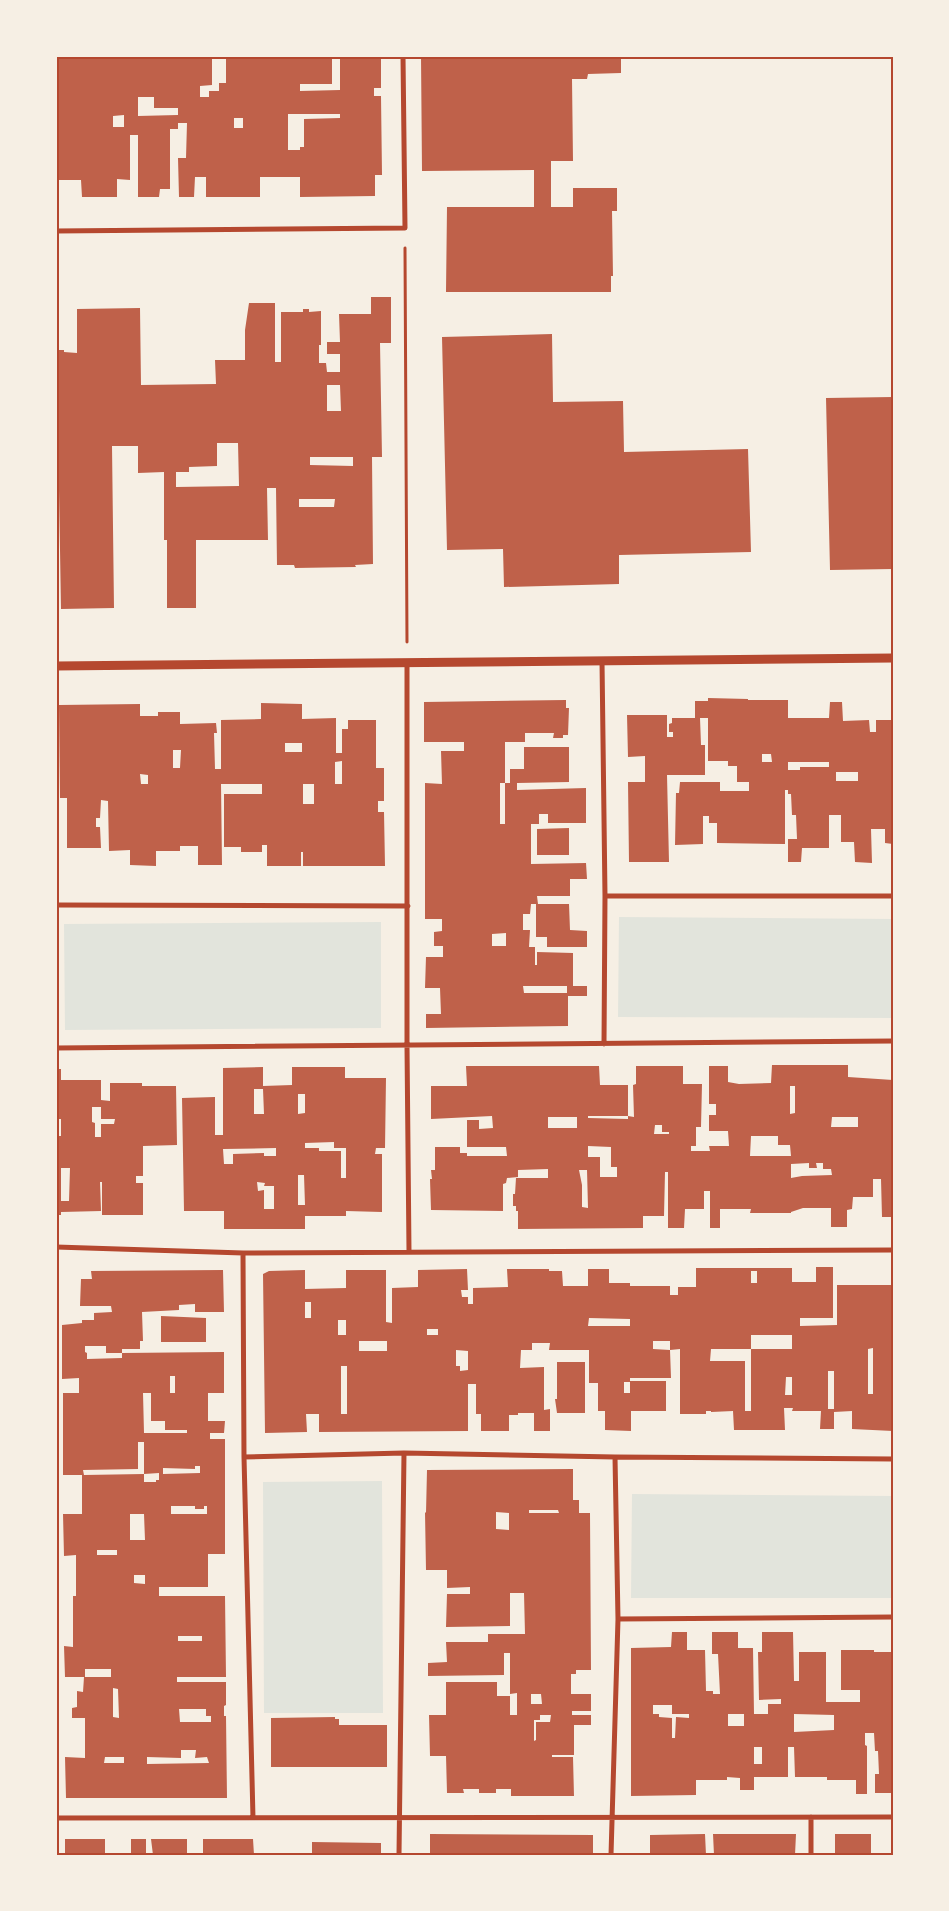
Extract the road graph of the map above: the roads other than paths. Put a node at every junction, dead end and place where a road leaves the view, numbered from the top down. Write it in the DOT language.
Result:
graph roads {
  1 [pos="403,56"];
  2 [pos="56,231"];
  3 [pos="893,658"];
  4 [pos="602,661"];
  5 [pos="407,663"];
  6 [pos="56,666"];
  7 [pos="605,896"];
  8 [pos="893,896"];
  9 [pos="56,905"];
  10 [pos="408,906"];
  11 [pos="893,1041"];
  12 [pos="604,1044"];
  13 [pos="407,1046"];
  14 [pos="56,1048"];
  15 [pos="56,1247"];
  16 [pos="893,1250"];
  17 [pos="409,1251"];
  18 [pos="243,1253"];
  19 [pos="404,1453"];
  20 [pos="244,1457"];
  21 [pos="615,1457"];
  22 [pos="893,1459"];
  23 [pos="893,1617"];
  24 [pos="618,1619"];
  25 [pos="399,1817"];
  26 [pos="811,1817"];
  27 [pos="893,1817"];
  28 [pos="56,1818"];
  29 [pos="253,1818"];
  30 [pos="611,1818"];
  31 [pos="399,1855"];
  32 [pos="611,1855"];
  33 [pos="811,1855"];
  1 -- 2 [label="street"];
  3 -- 4 [label="street"];
  4 -- 5 [label="street"];
  4 -- 7 [label="street"];
  5 -- 6 [label="street"];
  5 -- 10 [label="street"];
  7 -- 8 [label="street"];
  7 -- 12 [label="street"];
  9 -- 10 [label="street"];
  10 -- 13 [label="street"];
  11 -- 12 [label="street"];
  12 -- 13 [label="street"];
  13 -- 14 [label="street"];
  13 -- 17 [label="street"];
  15 -- 18 [label="street"];
  16 -- 17 [label="street"];
  17 -- 18 [label="street"];
  18 -- 20 [label="street"];
  19 -- 20 [label="street"];
  19 -- 21 [label="street"];
  19 -- 25 [label="street"];
  20 -- 29 [label="street"];
  21 -- 22 [label="street"];
  21 -- 24 [label="street"];
  23 -- 24 [label="street"];
  24 -- 30 [label="street"];
  25 -- 29 [label="street"];
  25 -- 30 [label="street"];
  25 -- 31 [label="street"];
  26 -- 27 [label="street"];
  26 -- 30 [label="street"];
  26 -- 33 [label="street"];
  28 -- 29 [label="street"];
  30 -- 32 [label="street"];
}
